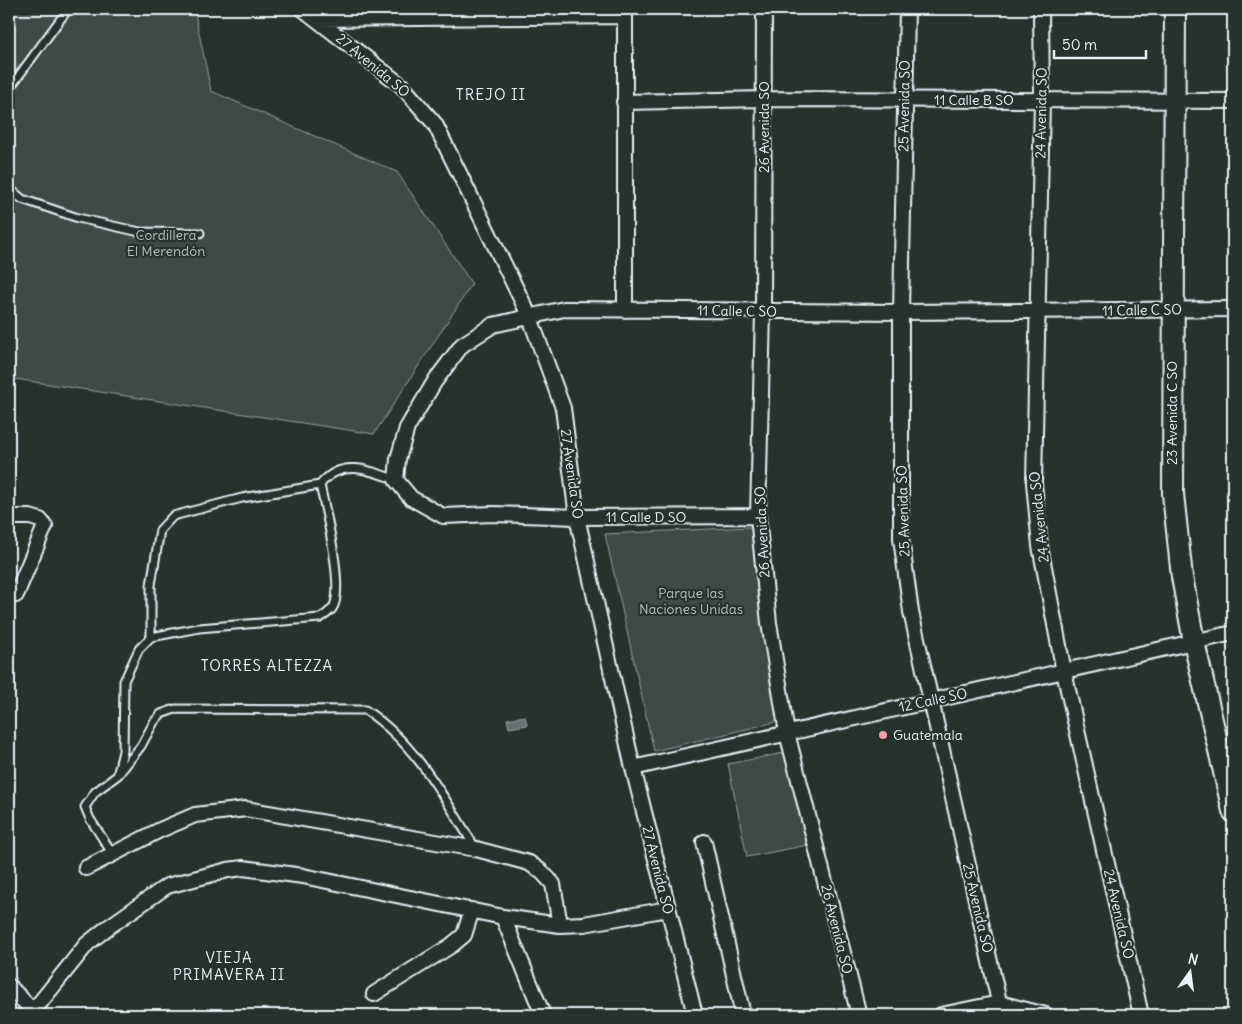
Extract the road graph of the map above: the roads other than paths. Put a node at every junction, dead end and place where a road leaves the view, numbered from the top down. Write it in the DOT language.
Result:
graph roads {
  1 [pos="68,9"];
  2 [pos="303,9"];
  3 [pos="764,9"];
  4 [pos="907,9"];
  5 [pos="1041,9"];
  6 [pos="1175,9"];
  7 [pos="625,12"];
  8 [pos="318,19"];
  9 [pos="9,89"];
  10 [pos="765,99"];
  11 [pos="904,100"];
  12 [pos="1042,100"];
  13 [pos="1175,101"];
  14 [pos="1233,101"];
  15 [pos="624,102"];
  16 [pos="9,188"];
  17 [pos="200,233"];
  18 [pos="1233,309"];
  19 [pos="625,310"];
  20 [pos="1172,310"];
  21 [pos="1037,311"];
  22 [pos="763,312"];
  23 [pos="901,312"];
  24 [pos="529,315"];
  25 [pos="396,480"];
  26 [pos="320,486"];
  27 [pos="758,516"];
  28 [pos="9,517"];
  29 [pos="577,517"];
  30 [pos="16,595"];
  31 [pos="1233,633"];
  32 [pos="151,637"];
  33 [pos="1194,642"];
  34 [pos="1064,672"];
  35 [pos="931,701"];
  36 [pos="787,733"];
  37 [pos="632,768"];
  38 [pos="118,775"];
  39 [pos="1233,812"];
  40 [pos="704,842"];
  41 [pos="476,849"];
  42 [pos="112,853"];
  43 [pos="86,868"];
  44 [pos="668,909"];
  45 [pos="472,910"];
  46 [pos="503,917"];
  47 [pos="560,925"];
  48 [pos="9,986"];
  49 [pos="374,994"];
  50 [pos="1001,1009"];
  51 [pos="31,1013"];
  52 [pos="543,1015"];
  53 [pos="628,1015"];
  54 [pos="632,1015"];
  55 [pos="695,1015"];
  56 [pos="743,1015"];
  57 [pos="859,1015"];
  58 [pos="941,1015"];
  59 [pos="1046,1015"];
  60 [pos="1141,1015"];
  1 -- 9 [label="lane"];
  2 -- 8 [label="street, 27 Avenida SO"];
  3 -- 10 [label="street, 26 Avenida SO"];
  4 -- 11 [label="street, 25 Avenida SO"];
  5 -- 12 [label="street, 24 Avenida SO"];
  6 -- 13 [label="street, 23 Avenida C SO"];
  7 -- 8 [label="street"];
  7 -- 15 [label="street"];
  8 -- 24 [label="street, 27 Avenida SO"];
  10 -- 11 [label="street, 11 Calle B SO"];
  10 -- 15 [label="street, 11 Calle B SO"];
  10 -- 22 [label="street, 26 Avenida SO"];
  11 -- 12 [label="street, 11 Calle B SO"];
  11 -- 23 [label="street, 25 Avenida SO"];
  12 -- 13 [label="street, 11 Calle B SO"];
  12 -- 21 [label="street, 24 Avenida SO"];
  13 -- 14 [label="street, 11 Calle B SO"];
  13 -- 20 [label="street, 23 Avenida C SO"];
  15 -- 19 [label="street"];
  16 -- 17 [label="lane"];
  18 -- 20 [label="street, 11 Calle C SO"];
  19 -- 22 [label="street, 11 Calle C SO"];
  19 -- 24 [label="street, 11 Calle C SO"];
  20 -- 21 [label="street, 11 Calle C SO"];
  20 -- 33 [label="street, 23 Avenida C SO"];
  21 -- 23 [label="street, 11 Calle C SO"];
  21 -- 34 [label="street, 24 Avenida SO"];
  22 -- 23 [label="street, 11 Calle C SO"];
  22 -- 27 [label="street, 26 Avenida SO"];
  23 -- 35 [label="street, 25 Avenida SO"];
  24 -- 25 [label="street, 11 Calle C SO"];
  24 -- 29 [label="street, 27 Avenida SO"];
  25 -- 26 [label="lane"];
  25 -- 29 [label="street, 11 Calle D SO"];
  26 -- 32 [label="lane"];
  26 -- 32 [label="lane"];
  27 -- 29 [label="street, 11 Calle D SO"];
  27 -- 36 [label="street, 26 Avenida SO"];
  28 -- 30 [label="street"];
  29 -- 37 [label="street, 27 Avenida SO"];
  31 -- 33 [label="street, 12 Calle SO"];
  32 -- 38 [label="lane"];
  33 -- 34 [label="street, 12 Calle SO"];
  33 -- 39 [label="street, 23 Avenida C SO"];
  34 -- 35 [label="street, 12 Calle SO"];
  34 -- 60 [label="street, 24 Avenida SO"];
  35 -- 36 [label="street, 12 Calle SO"];
  35 -- 50 [label="street, 25 Avenida SO"];
  36 -- 37 [label="street, 12 Calle SO"];
  36 -- 57 [label="street, 26 Avenida SO"];
  37 -- 44 [label="street, 27 Avenida SO"];
  38 -- 41 [label="lane"];
  38 -- 42 [label="lane"];
  40 -- 56 [label="street"];
  41 -- 42 [label="street"];
  41 -- 47 [label="street"];
  42 -- 43 [label="street"];
  44 -- 47 [label="street"];
  44 -- 55 [label="street, 27 Avenida SO"];
  45 -- 46 [label="street"];
  45 -- 49 [label="street"];
  45 -- 51 [label="street"];
  46 -- 47 [label="street"];
  46 -- 52 [label="street"];
  48 -- 51 [label="street"];
  50 -- 58 [label="street"];
  50 -- 59 [label="street"];
  53 -- 54 [label="lane"];
}
